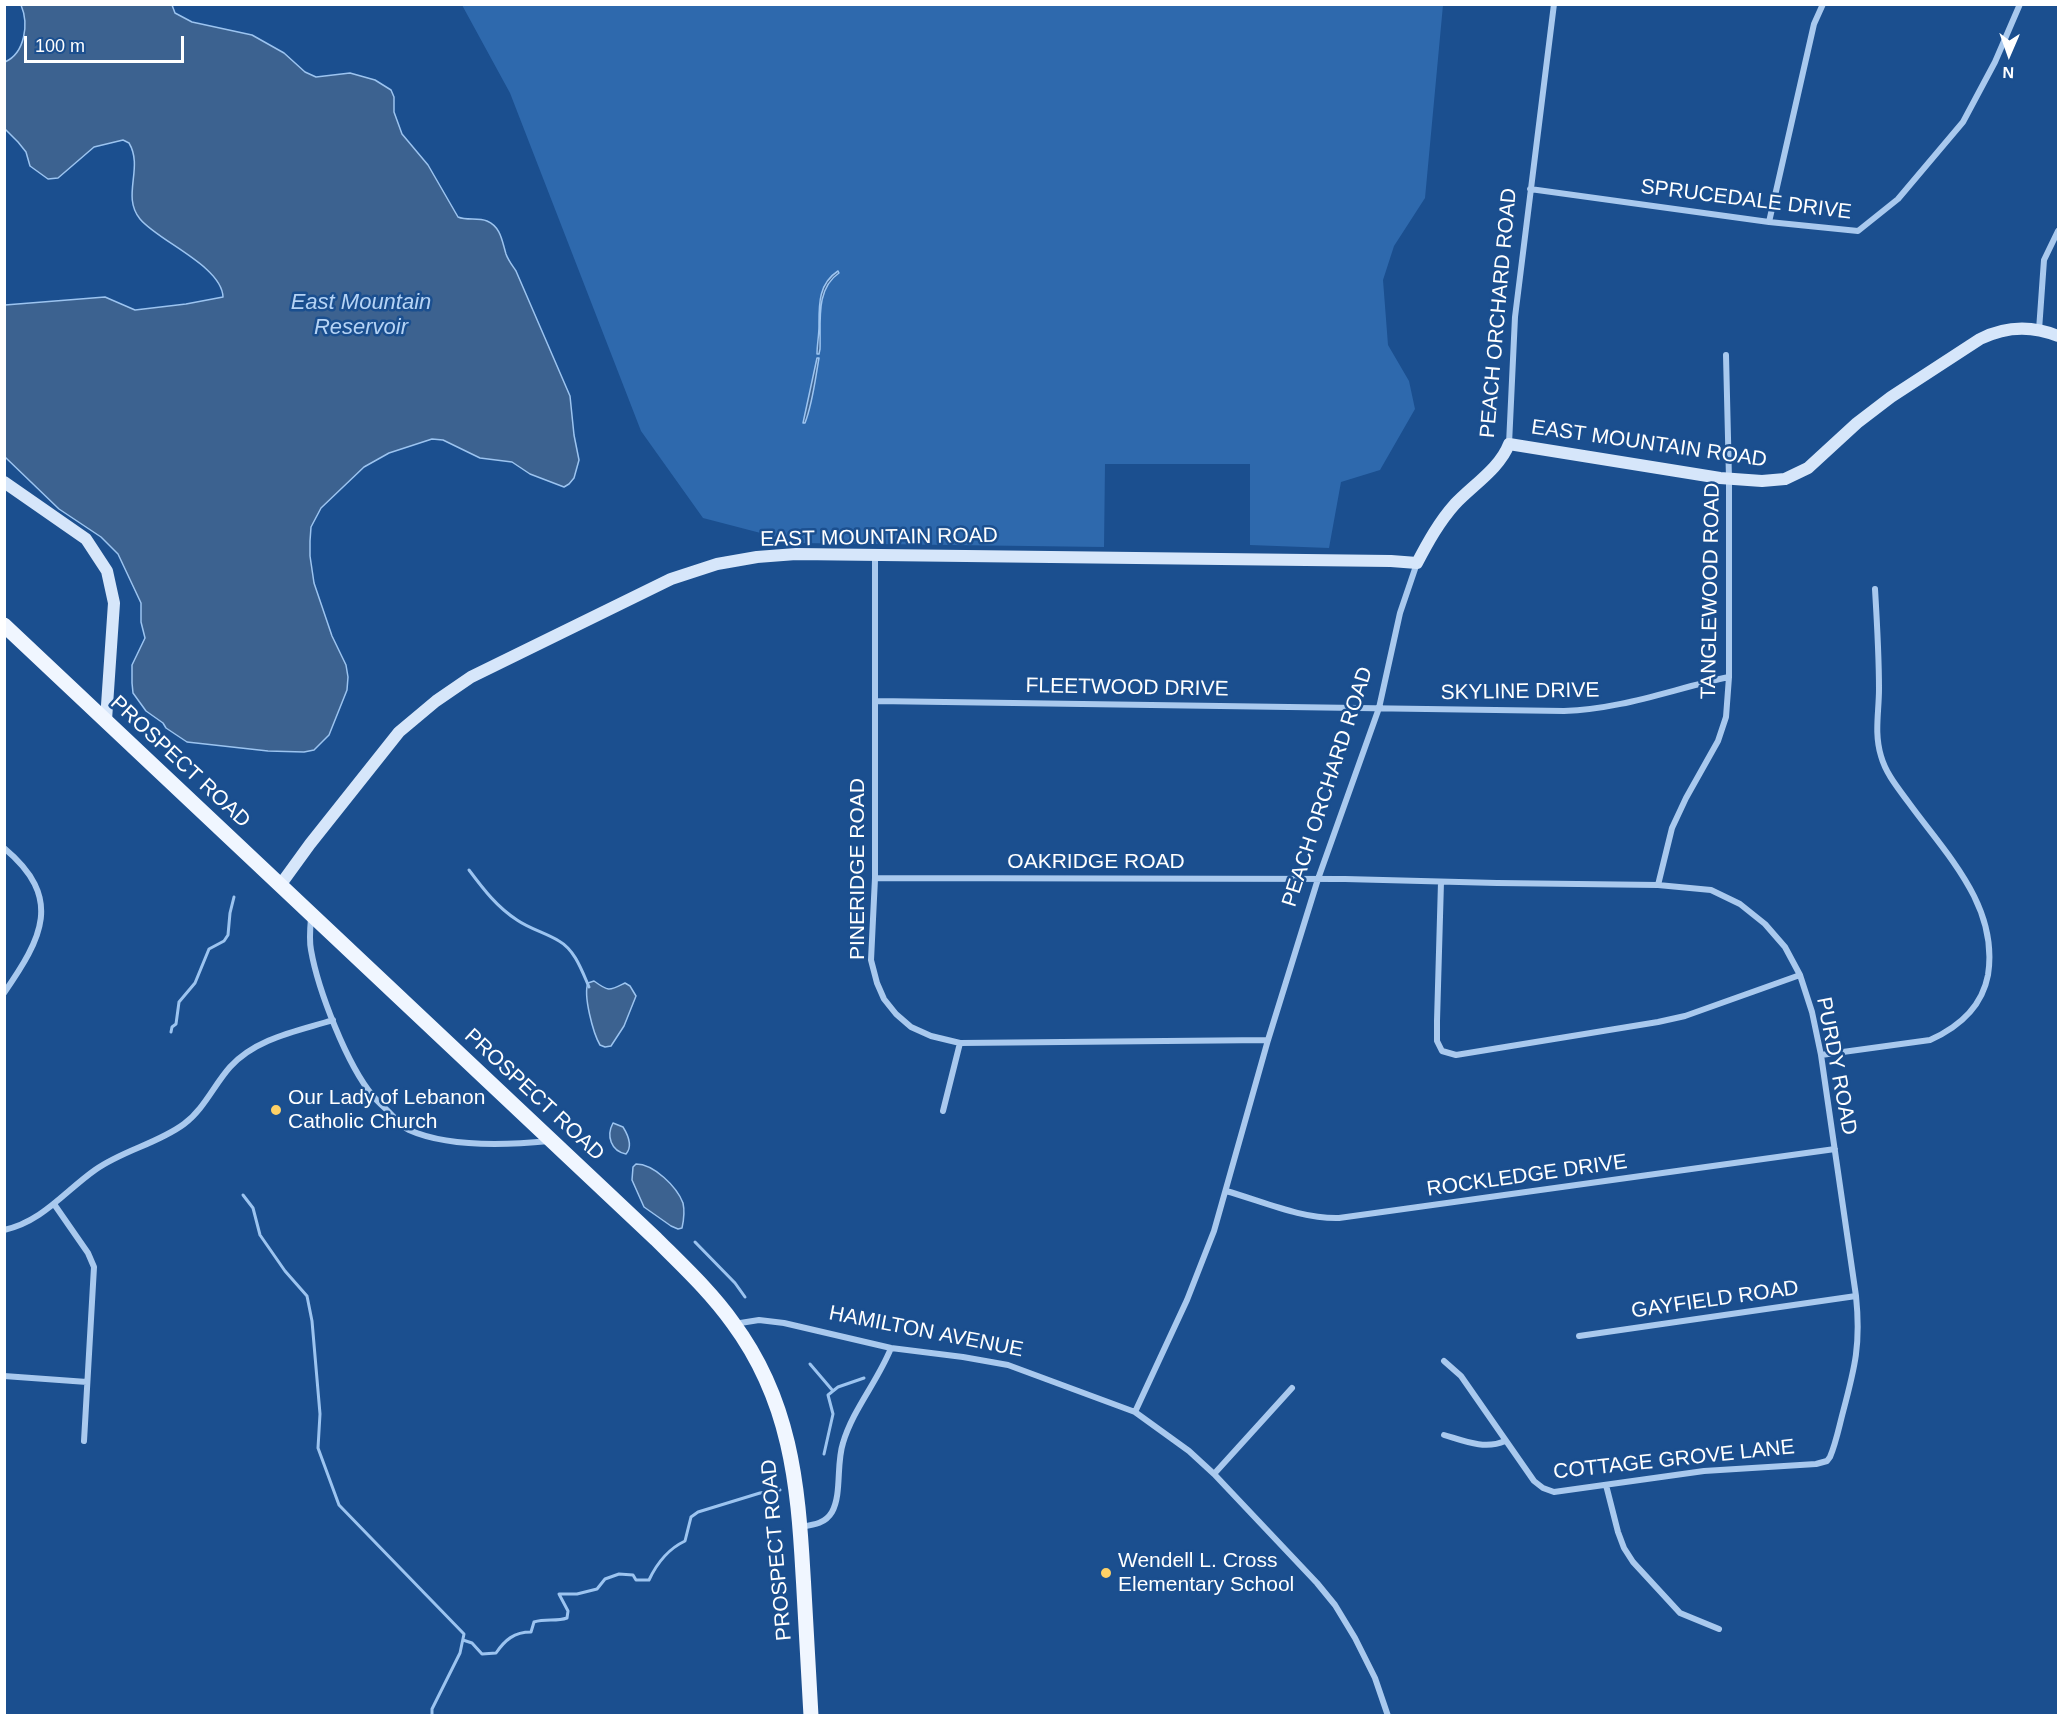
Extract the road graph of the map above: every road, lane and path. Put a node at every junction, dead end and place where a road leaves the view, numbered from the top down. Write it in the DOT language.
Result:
graph roads {
  1 [pos="1554,4"];
  2 [pos="1823,4"];
  3 [pos="2020,4"];
  4 [pos="1530,189"];
  5 [pos="1769,222"];
  6 [pos="2058,231"];
  7 [pos="2039,330"];
  8 [pos="2058,336"];
  9 [pos="1726,355"];
  10 [pos="1509,444"];
  11 [pos="1729,479"];
  12 [pos="4,482"];
  13 [pos="875,555"];
  14 [pos="1417,563"];
  15 [pos="1875,589"];
  16 [pos="4,625"];
  17 [pos="1729,677"];
  18 [pos="876,701"];
  19 [pos="1379,708"];
  20 [pos="105,720"];
  21 [pos="4,848"];
  22 [pos="875,878"];
  23 [pos="1318,879"];
  24 [pos="1441,882"];
  25 [pos="281,884"];
  26 [pos="1658,885"];
  27 [pos="311,913"];
  28 [pos="1800,975"];
  29 [pos="4,993"];
  30 [pos="333,1020"];
  31 [pos="1268,1040"];
  32 [pos="960,1043"];
  33 [pos="1821,1055"];
  34 [pos="943,1111"];
  35 [pos="552,1141"];
  36 [pos="1835,1149"];
  37 [pos="1226,1191"];
  38 [pos="54,1204"];
  39 [pos="4,1230"];
  40 [pos="1856,1296"];
  41 [pos="734,1324"];
  42 [pos="1579,1336"];
  43 [pos="891,1348"];
  44 [pos="1444,1361"];
  45 [pos="4,1376"];
  46 [pos="87,1382"];
  47 [pos="1292,1388"];
  48 [pos="1135,1412"];
  49 [pos="1444,1435"];
  50 [pos="1505,1441"];
  51 [pos="84,1442"];
  52 [pos="1827,1461"];
  53 [pos="1214,1474"];
  54 [pos="1606,1485"];
  55 [pos="800,1527"];
  56 [pos="1719,1629"];
  57 [pos="811,1716"];
  58 [pos="1388,1716"];
  1 -- 4 [label="street, PEACH ORCHARD ROAD"];
  2 -- 5 [label="street"];
  3 -- 5 [label="street, SPRUCEDALE DRIVE"];
  4 -- 5 [label="street, SPRUCEDALE DRIVE"];
  4 -- 10 [label="street, PEACH ORCHARD ROAD"];
  6 -- 7 [label="street"];
  7 -- 8 [label="street, EAST MOUNTAIN ROAD"];
  7 -- 11 [label="street, EAST MOUNTAIN ROAD"];
  9 -- 11 [label="street, TANGLEWOOD ROAD"];
  10 -- 11 [label="street, EAST MOUNTAIN ROAD"];
  10 -- 14 [label="street, PEACH ORCHARD ROAD"];
  11 -- 17 [label="street, TANGLEWOOD ROAD"];
  12 -- 20 [label="street"];
  13 -- 14 [label="street, EAST MOUNTAIN ROAD"];
  13 -- 18 [label="street, PINERIDGE ROAD"];
  13 -- 25 [label="street, EAST MOUNTAIN ROAD"];
  14 -- 19 [label="street, PEACH ORCHARD ROAD"];
  15 -- 33 [label="street"];
  16 -- 20 [label="main road, PROSPECT ROAD"];
  17 -- 19 [label="street, SKYLINE DRIVE"];
  17 -- 26 [label="street, TANGLEWOOD ROAD"];
  18 -- 19 [label="street, FLEETWOOD DRIVE"];
  18 -- 22 [label="street, PINERIDGE ROAD"];
  19 -- 23 [label="street, PEACH ORCHARD ROAD"];
  20 -- 25 [label="main road, PROSPECT ROAD"];
  21 -- 29 [label="street"];
  22 -- 23 [label="street, OAKRIDGE ROAD"];
  22 -- 32 [label="street, PINERIDGE ROAD"];
  23 -- 24 [label="street, PURDY ROAD"];
  23 -- 31 [label="street, PEACH ORCHARD ROAD"];
  24 -- 26 [label="street, PURDY ROAD"];
  24 -- 28 [label="street"];
  25 -- 27 [label="main road, PROSPECT ROAD"];
  26 -- 28 [label="street, PURDY ROAD"];
  27 -- 30 [label="street"];
  27 -- 35 [label="main road, PROSPECT ROAD"];
  28 -- 33 [label="street, PURDY ROAD"];
  30 -- 35 [label="street"];
  30 -- 38 [label="street"];
  31 -- 32 [label="street, PINERIDGE ROAD"];
  31 -- 37 [label="street, PEACH ORCHARD ROAD"];
  32 -- 34 [label="street"];
  33 -- 36 [label="street, PURDY ROAD"];
  35 -- 41 [label="main road, PROSPECT ROAD"];
  36 -- 37 [label="street, ROCKLEDGE DRIVE"];
  36 -- 40 [label="street, PURDY ROAD"];
  37 -- 48 [label="street, PEACH ORCHARD ROAD"];
  38 -- 39 [label="street"];
  38 -- 46 [label="street"];
  40 -- 42 [label="street, GAYFIELD ROAD"];
  40 -- 52 [label="street, PURDY ROAD"];
  41 -- 43 [label="street, HAMILTON AVENUE"];
  41 -- 55 [label="main road, PROSPECT ROAD"];
  43 -- 48 [label="street, HAMILTON AVENUE"];
  43 -- 55 [label="street"];
  44 -- 50 [label="street, COTTAGE GROVE LANE"];
  45 -- 46 [label="street"];
  46 -- 51 [label="street"];
  47 -- 53 [label="street"];
  48 -- 53 [label="street, HAMILTON AVENUE"];
  49 -- 50 [label="street"];
  50 -- 54 [label="street, COTTAGE GROVE LANE"];
  52 -- 54 [label="street, COTTAGE GROVE LANE"];
  53 -- 58 [label="street, HAMILTON AVENUE"];
  54 -- 56 [label="street"];
  55 -- 57 [label="main road, PROSPECT ROAD"];
}
